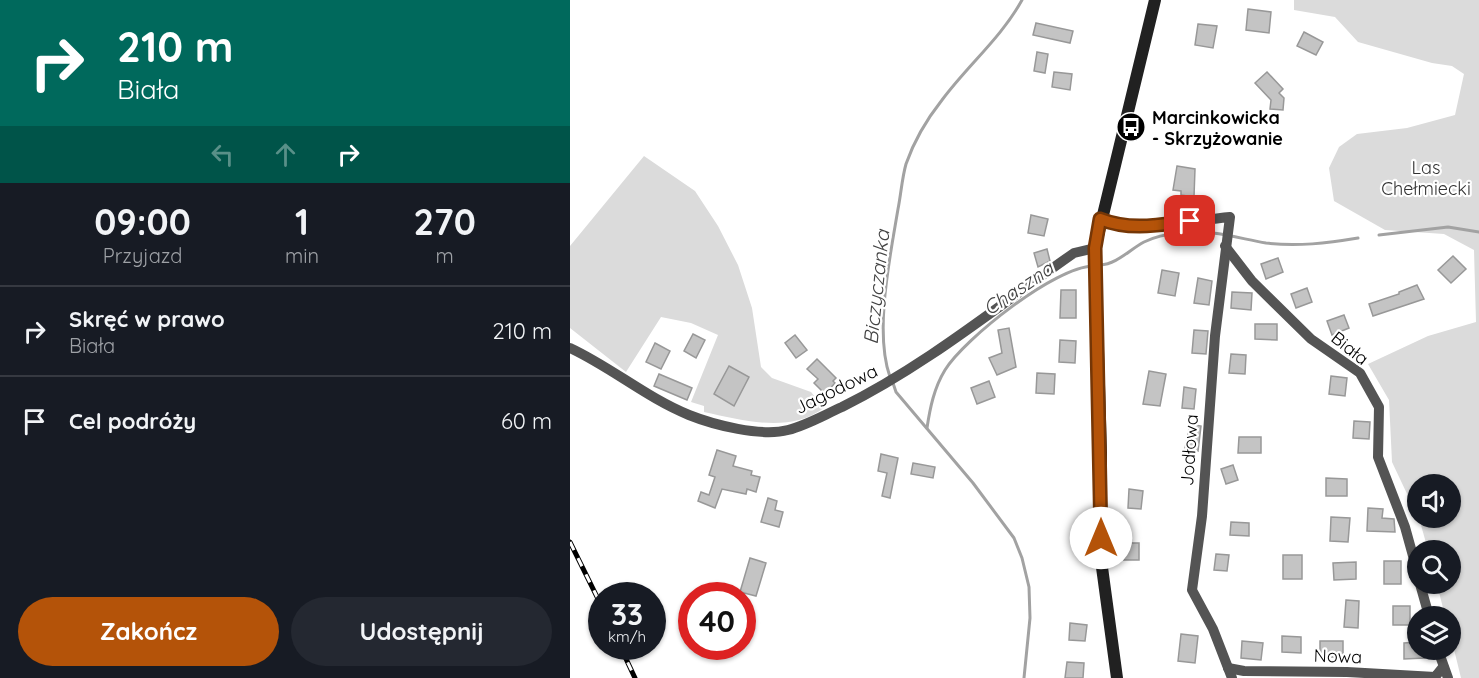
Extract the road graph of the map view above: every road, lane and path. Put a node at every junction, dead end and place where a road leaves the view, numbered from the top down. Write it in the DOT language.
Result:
graph roads {
  1 [pos="1155,0"];
  2 [pos="1100,219"];
  3 [pos="1226,237"];
  4 [pos="1095,254"];
  5 [pos="570,348"];
  6 [pos="1409,540"];
  7 [pos="1441,660"];
  8 [pos="1443,667"];
  9 [pos="1230,673"];
  10 [pos="1117,678"];
  11 [pos="1448,678"];
  1 -- 2 [label="street"];
  2 -- 3 [label="street, Jodłowa"];
  2 -- 4 [label="street"];
  3 -- 6 [label="street, Biała"];
  3 -- 9 [label="street, Jodłowa"];
  4 -- 5 [label="street, Jagodowa"];
  4 -- 10 [label="street"];
  7 -- 8 [label="street"];
  8 -- 9 [label="street, Nowa"];
  8 -- 11 [label="street"];
}
